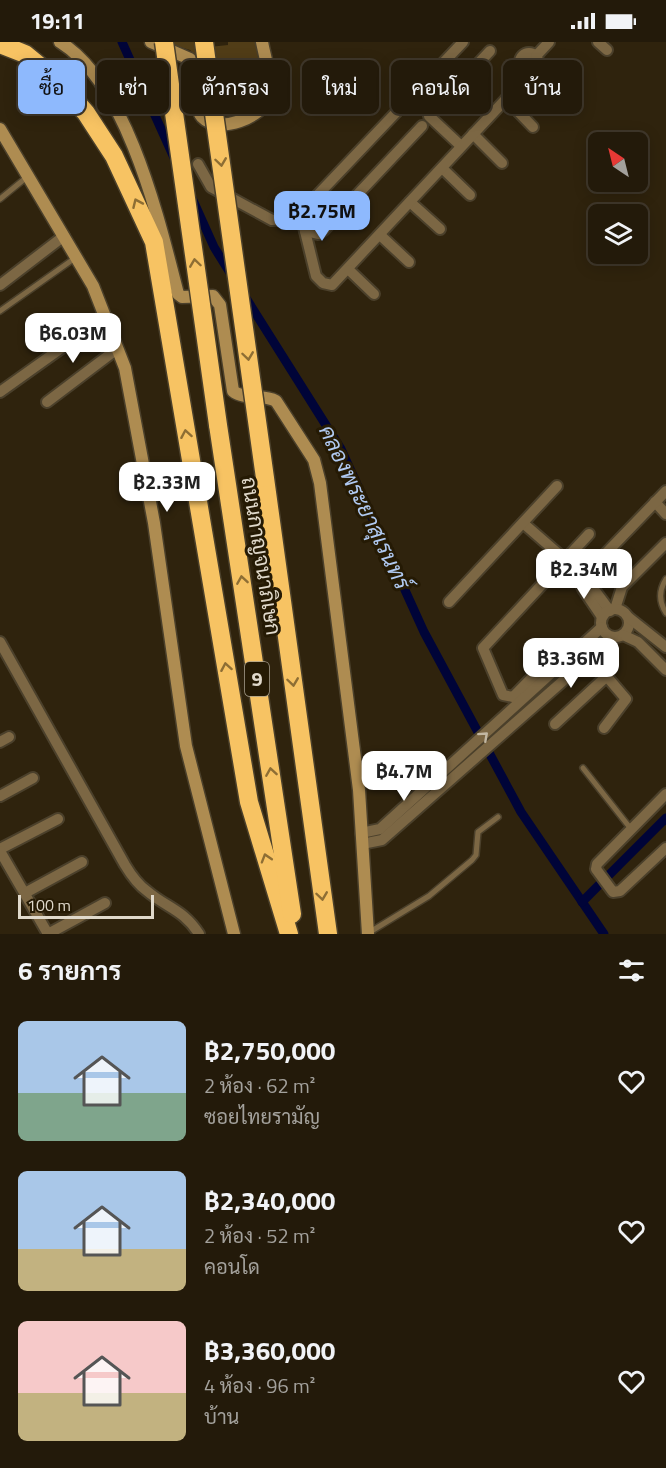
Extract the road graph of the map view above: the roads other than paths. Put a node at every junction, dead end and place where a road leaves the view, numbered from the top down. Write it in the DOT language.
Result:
graph roads {
  1 [pos="60,42"];
  2 [pos="151,42"];
  3 [pos="164,42"];
  4 [pos="204,42"];
  5 [pos="262,42"];
  6 [pos="463,42"];
  7 [pos="549,42"];
  8 [pos="598,42"];
  9 [pos="0,43"];
  10 [pos="607,50"];
  11 [pos="490,51"];
  12 [pos="520,60"];
  13 [pos="537,60"];
  14 [pos="503,102"];
  15 [pos="520,114"];
  16 [pos="422,126"];
  17 [pos="533,127"];
  18 [pos="0,129"];
  19 [pos="473,134"];
  20 [pos="461,146"];
  21 [pos="502,163"];
  22 [pos="198,164"];
  23 [pos="442,168"];
  24 [pos="28,176"];
  25 [pos="470,195"];
  26 [pos="0,199"];
  27 [pos="410,202"];
  28 [pos="306,206"];
  29 [pos="440,229"];
  30 [pos="305,231"];
  31 [pos="380,235"];
  32 [pos="64,236"];
  33 [pos="76,257"];
  34 [pos="409,261"];
  35 [pos="349,270"];
  36 [pos="0,285"];
  37 [pos="374,294"];
  38 [pos="0,311"];
  39 [pos="105,317"];
  40 [pos="117,350"];
  41 [pos="0,392"];
  42 [pos="47,402"];
  43 [pos="557,486"];
  44 [pos="666,491"];
  45 [pos="655,502"];
  46 [pos="666,514"];
  47 [pos="523,523"];
  48 [pos="589,534"];
  49 [pos="666,543"];
  50 [pos="564,561"];
  51 [pos="579,573"];
  52 [pos="666,579"];
  53 [pos="449,602"];
  54 [pos="666,613"];
  55 [pos="607,616"];
  56 [pos="628,617"];
  57 [pos="618,636"];
  58 [pos="0,642"];
  59 [pos="563,646"];
  60 [pos="666,647"];
  61 [pos="591,658"];
  62 [pos="666,670"];
  63 [pos="608,675"];
  64 [pos="529,696"];
  65 [pos="537,705"];
  66 [pos="555,724"];
  67 [pos="604,728"];
  68 [pos="583,768"];
  69 [pos="452,773"];
  70 [pos="33,778"];
  71 [pos="666,794"];
  72 [pos="0,796"];
  73 [pos="498,817"];
  74 [pos="58,819"];
  75 [pos="631,829"];
  76 [pos="362,839"];
  77 [pos="666,848"];
  78 [pos="0,850"];
  79 [pos="82,862"];
  80 [pos="25,893"];
  81 [pos="105,903"];
  82 [pos="48,934"];
  83 [pos="199,934"];
  84 [pos="234,934"];
  85 [pos="289,934"];
  86 [pos="296,934"];
  87 [pos="328,934"];
  88 [pos="368,934"];
  1 -- 76 [label="main road"];
  2 -- 5 [label="main road"];
  86 -- 3 [label="highway, ถนนกาญจนาภิเษก / 9, one-way, bridge"];
  4 -- 87 [label="highway, ถนนกาญจนาภิเษก / 9, one-way, bridge"];
  6 -- 28 [label="street"];
  7 -- 13 [label="street"];
  8 -- 10 [label="street"];
  85 -- 9 [label="highway, one-way"];
  11 -- 20 [label="street"];
  12 -- 13 [label="street"];
  14 -- 19 [label="street"];
  15 -- 17 [label="street"];
  16 -- 30 [label="street"];
  18 -- 24 [label="main road"];
  19 -- 20 [label="street"];
  19 -- 21 [label="street"];
  20 -- 23 [label="street"];
  22 -- 28 [label="street"];
  23 -- 25 [label="street"];
  23 -- 27 [label="street"];
  24 -- 26 [label="lane"];
  24 -- 32 [label="main road"];
  27 -- 29 [label="street"];
  27 -- 31 [label="street"];
  28 -- 30 [label="street"];
  30 -- 35 [label="street"];
  31 -- 34 [label="street"];
  31 -- 35 [label="street"];
  32 -- 33 [label="main road"];
  32 -- 36 [label="street"];
  33 -- 38 [label="lane"];
  33 -- 39 [label="main road"];
  35 -- 37 [label="street"];
  39 -- 40 [label="main road"];
  39 -- 41 [label="street"];
  40 -- 42 [label="street"];
  40 -- 84 [label="main road"];
  43 -- 47 [label="street"];
  44 -- 45 [label="street"];
  45 -- 46 [label="street"];
  45 -- 51 [label="street"];
  47 -- 50 [label="street"];
  47 -- 53 [label="street"];
  48 -- 50 [label="street"];
  49 -- 55 [label="street"];
  50 -- 51 [label="street"];
  50 -- 59 [label="street"];
  51 -- 55 [label="street"];
  52 -- 54 [label="lane"];
  55 -- 56 [label="street"];
  55 -- 57 [label="street"];
  55 -- 64 [label="street"];
  56 -- 57 [label="street"];
  56 -- 60 [label="street"];
  57 -- 61 [label="street"];
  57 -- 62 [label="street"];
  58 -- 83 [label="street"];
  61 -- 63 [label="street"];
  61 -- 65 [label="street"];
  63 -- 66 [label="street"];
  63 -- 67 [label="street"];
  64 -- 65 [label="street"];
  69 -- 64 [label="street, one-way"];
  65 -- 69 [label="street"];
  68 -- 75 [label="lane"];
  69 -- 76 [label="street"];
  70 -- 72 [label="street"];
  71 -- 75 [label="street"];
  73 -- 88 [label="lane"];
  74 -- 78 [label="street"];
  75 -- 77 [label="street"];
  76 -- 88 [label="main road"];
  78 -- 80 [label="street"];
  79 -- 80 [label="street"];
  80 -- 82 [label="street"];
  81 -- 82 [label="street"];
}
